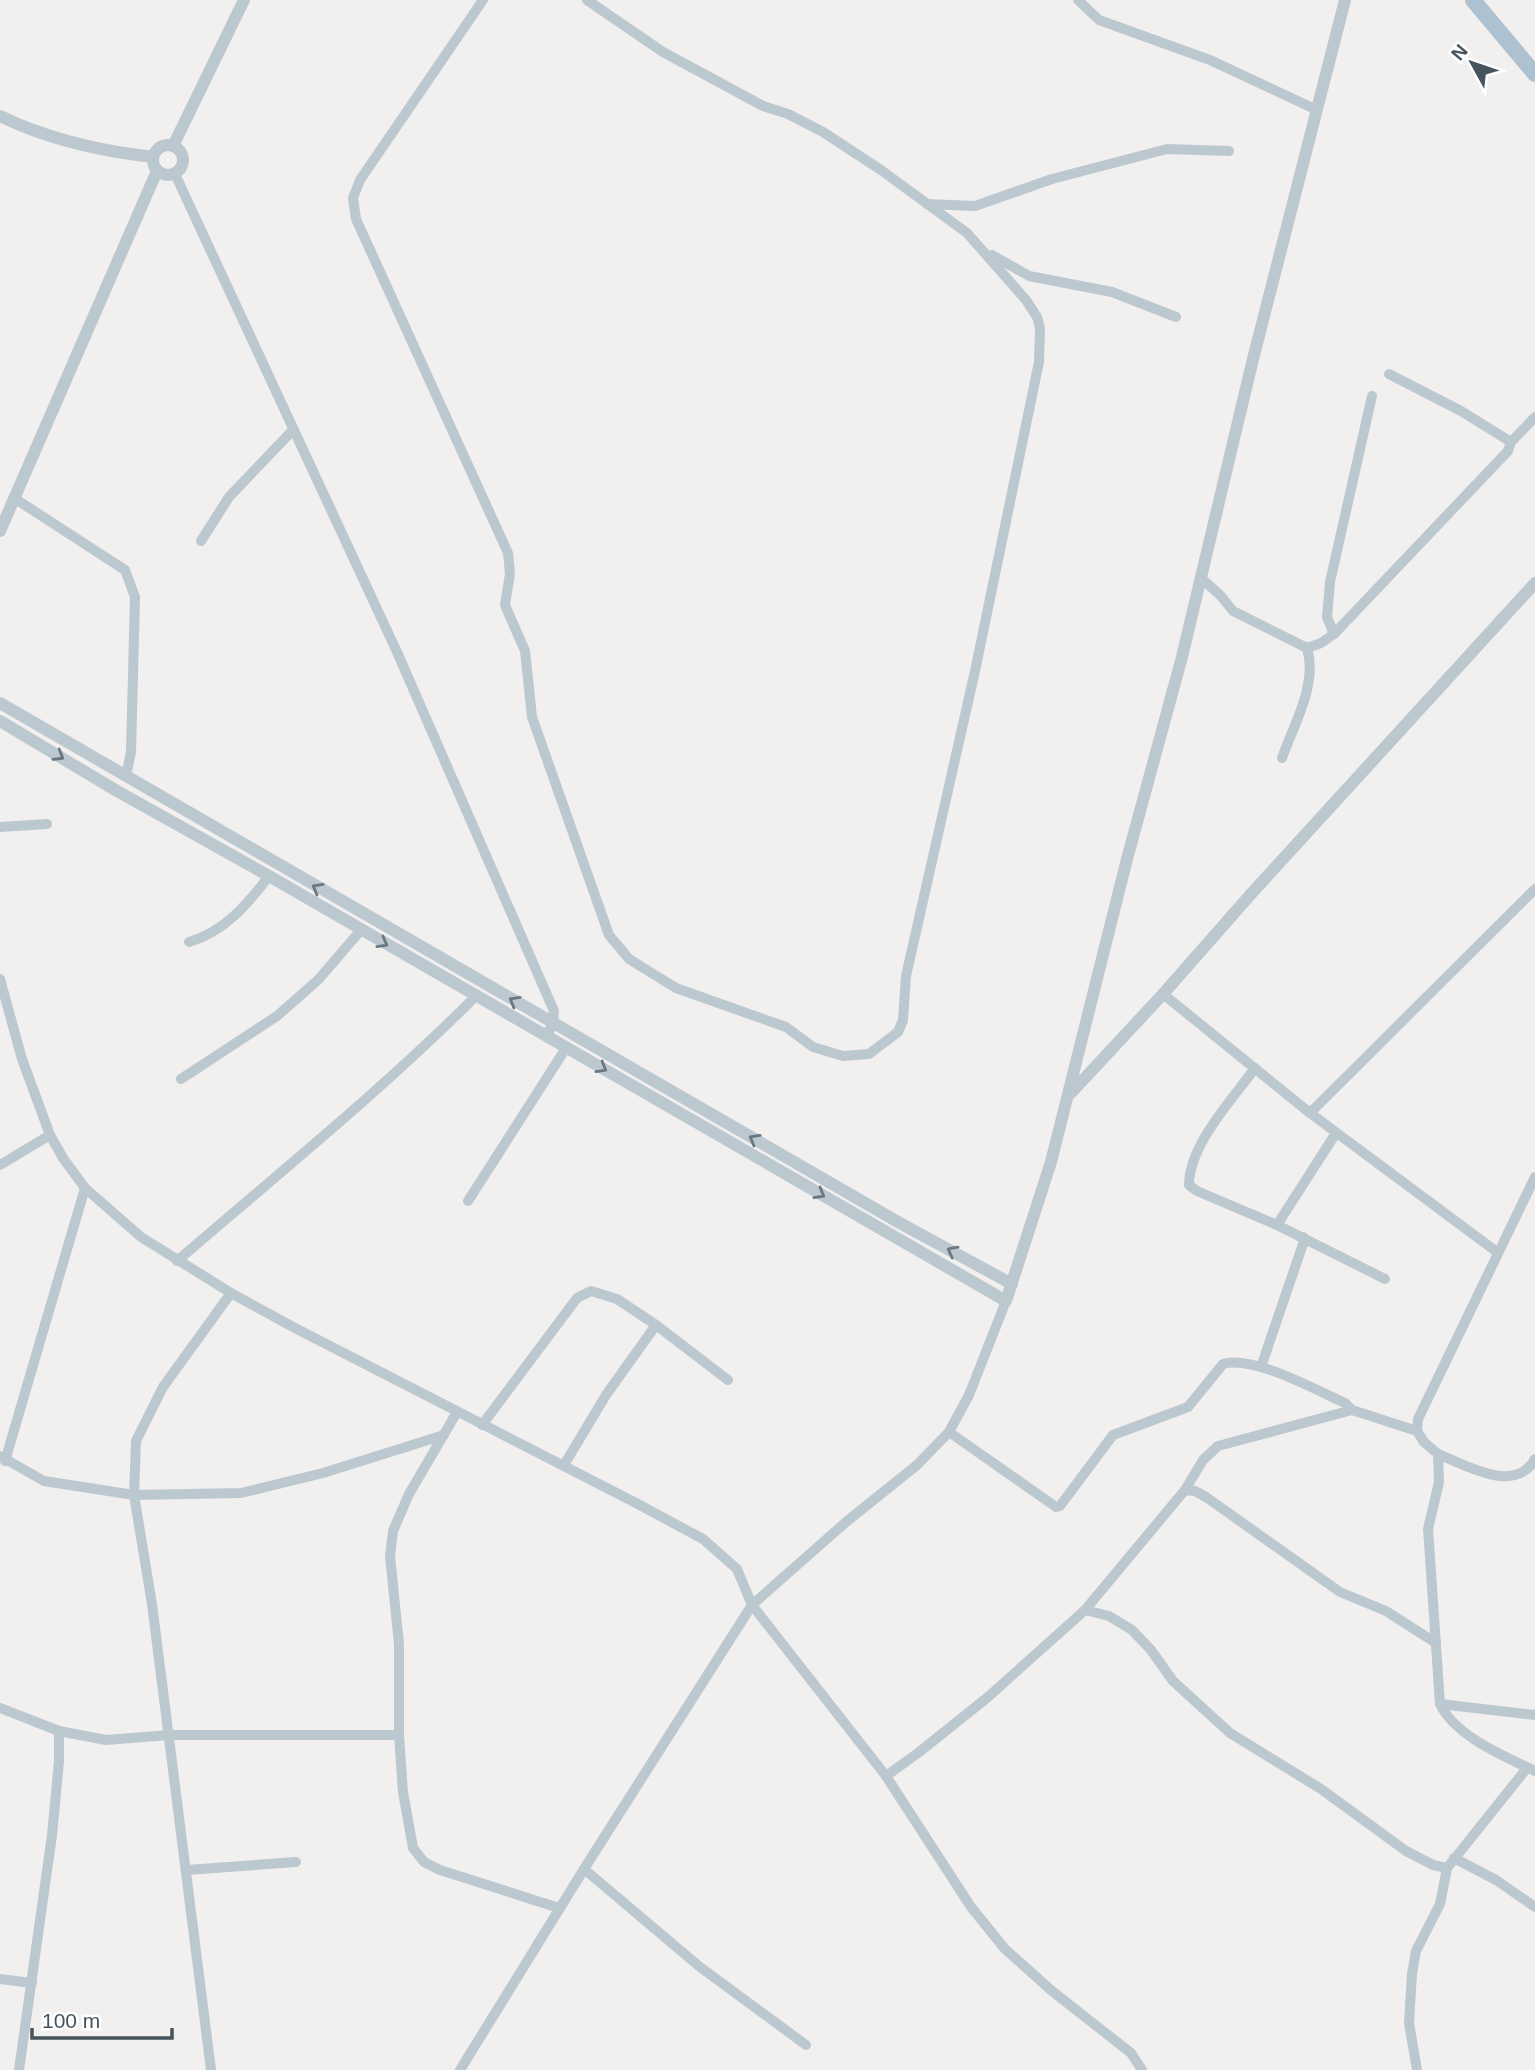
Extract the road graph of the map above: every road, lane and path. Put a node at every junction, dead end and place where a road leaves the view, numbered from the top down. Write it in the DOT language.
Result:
graph roads {
  1 [pos="244,0"];
  2 [pos="483,0"];
  3 [pos="587,0"];
  4 [pos="1078,0"];
  5 [pos="1345,0"];
  6 [pos="1474,0"];
  7 [pos="1535,74"];
  8 [pos="1317,110"];
  9 [pos="0,116"];
  10 [pos="173,146"];
  11 [pos="1229,151"];
  12 [pos="153,157"];
  13 [pos="157,171"];
  14 [pos="175,174"];
  15 [pos="927,204"];
  16 [pos="985,251"];
  17 [pos="1176,317"];
  18 [pos="1389,374"];
  19 [pos="1372,396"];
  20 [pos="1535,416"];
  21 [pos="293,430"];
  22 [pos="1511,442"];
  23 [pos="14,498"];
  24 [pos="0,531"];
  25 [pos="201,541"];
  26 [pos="1201,579"];
  27 [pos="1535,583"];
  28 [pos="1334,635"];
  29 [pos="1307,648"];
  30 [pos="0,703"];
  31 [pos="0,721"];
  32 [pos="1282,758"];
  33 [pos="126,776"];
  34 [pos="47,824"];
  35 [pos="0,827"];
  36 [pos="269,876"];
  37 [pos="1535,889"];
  38 [pos="361,930"];
  39 [pos="189,942"];
  40 [pos="0,979"];
  41 [pos="1163,994"];
  42 [pos="476,996"];
  43 [pos="553,1023"];
  44 [pos="547,1037"];
  45 [pos="566,1048"];
  46 [pos="1255,1068"];
  47 [pos="181,1079"];
  48 [pos="1068,1095"];
  49 [pos="1310,1114"];
  50 [pos="1336,1133"];
  51 [pos="50,1135"];
  52 [pos="0,1165"];
  53 [pos="1535,1177"];
  54 [pos="85,1188"];
  55 [pos="468,1201"];
  56 [pos="1278,1224"];
  57 [pos="1303,1237"];
  58 [pos="1497,1252"];
  59 [pos="177,1261"];
  60 [pos="1385,1279"];
  61 [pos="1012,1284"];
  62 [pos="231,1293"];
  63 [pos="1006,1301"];
  64 [pos="656,1325"];
  65 [pos="1260,1366"];
  66 [pos="728,1380"];
  67 [pos="1352,1410"];
  68 [pos="457,1412"];
  69 [pos="482,1425"];
  70 [pos="1417,1431"];
  71 [pos="949,1432"];
  72 [pos="444,1435"];
  73 [pos="1438,1454"];
  74 [pos="2,1459"];
  75 [pos="1534,1464"];
  76 [pos="564,1465"];
  77 [pos="1185,1490"];
  78 [pos="134,1495"];
  79 [pos="752,1605"];
  80 [pos="1085,1610"];
  81 [pos="1436,1643"];
  82 [pos="1440,1704"];
  83 [pos="0,1708"];
  84 [pos="1535,1715"];
  85 [pos="59,1731"];
  86 [pos="169,1735"];
  87 [pos="399,1735"];
  88 [pos="1531,1770"];
  89 [pos="886,1776"];
  90 [pos="1454,1858"];
  91 [pos="296,1862"];
  92 [pos="1447,1868"];
  93 [pos="584,1869"];
  94 [pos="187,1870"];
  95 [pos="1535,1907"];
  96 [pos="559,1908"];
  97 [pos="0,1979"];
  98 [pos="32,1983"];
  99 [pos="806,2045"];
  100 [pos="19,2070"];
  101 [pos="211,2070"];
  102 [pos="460,2070"];
  103 [pos="1142,2070"];
  104 [pos="1417,2070"];
  1 -- 10 [label="street"];
  2 -- 16 [label="street"];
  3 -- 15 [label="street"];
  4 -- 8 [label="street"];
  5 -- 8 [label="street"];
  6 -- 7 [label="main road"];
  8 -- 26 [label="street"];
  9 -- 12 [label="street"];
  10 -- 12 [label="street"];
  10 -- 14 [label="street"];
  11 -- 15 [label="street"];
  12 -- 13 [label="street"];
  13 -- 14 [label="street"];
  13 -- 23 [label="street"];
  14 -- 21 [label="street"];
  15 -- 16 [label="street"];
  16 -- 17 [label="street"];
  18 -- 22 [label="street"];
  19 -- 28 [label="street"];
  20 -- 22 [label="street"];
  21 -- 25 [label="street"];
  21 -- 43 [label="street"];
  22 -- 28 [label="street"];
  23 -- 24 [label="street"];
  23 -- 33 [label="street"];
  26 -- 29 [label="street"];
  26 -- 48 [label="street"];
  27 -- 41 [label="street"];
  28 -- 29 [label="street"];
  29 -- 32 [label="street"];
  30 -- 33 [label="street"];
  31 -- 36 [label="street, one-way"];
  43 -- 33 [label="street, one-way"];
  34 -- 35 [label="street"];
  36 -- 38 [label="street"];
  36 -- 39 [label="street"];
  37 -- 49 [label="street"];
  38 -- 42 [label="street, one-way"];
  38 -- 47 [label="street"];
  40 -- 51 [label="street"];
  41 -- 46 [label="street"];
  41 -- 48 [label="street"];
  42 -- 44 [label="street"];
  42 -- 59 [label="street"];
  43 -- 44 [label="street"];
  61 -- 43 [label="street, one-way"];
  44 -- 45 [label="street"];
  45 -- 55 [label="street"];
  45 -- 63 [label="street, one-way"];
  46 -- 49 [label="street"];
  46 -- 56 [label="street"];
  48 -- 61 [label="street"];
  49 -- 50 [label="street"];
  50 -- 56 [label="street"];
  50 -- 58 [label="street"];
  51 -- 52 [label="street"];
  51 -- 54 [label="street"];
  53 -- 58 [label="street"];
  54 -- 59 [label="street"];
  54 -- 74 [label="street"];
  56 -- 57 [label="street"];
  57 -- 60 [label="street"];
  57 -- 65 [label="street"];
  58 -- 70 [label="street"];
  59 -- 62 [label="street"];
  61 -- 63 [label="street"];
  62 -- 68 [label="street"];
  62 -- 78 [label="street"];
  63 -- 71 [label="street"];
  64 -- 66 [label="street"];
  64 -- 69 [label="street"];
  64 -- 76 [label="street"];
  65 -- 67 [label="street"];
  65 -- 71 [label="street"];
  67 -- 70 [label="street"];
  67 -- 77 [label="street"];
  68 -- 69 [label="street"];
  68 -- 72 [label="street"];
  69 -- 76 [label="street"];
  70 -- 73 [label="street"];
  71 -- 79 [label="street"];
  72 -- 78 [label="street"];
  72 -- 87 [label="street"];
  73 -- 75 [label="street"];
  73 -- 81 [label="street"];
  74 -- 78 [label="street"];
  76 -- 79 [label="street"];
  77 -- 80 [label="street"];
  77 -- 81 [label="street"];
  78 -- 86 [label="street"];
  79 -- 89 [label="street"];
  79 -- 93 [label="street"];
  80 -- 89 [label="street"];
  80 -- 92 [label="street"];
  81 -- 82 [label="street"];
  82 -- 84 [label="street"];
  82 -- 88 [label="street"];
  83 -- 85 [label="street"];
  85 -- 86 [label="street"];
  85 -- 98 [label="street"];
  86 -- 87 [label="street"];
  86 -- 94 [label="street"];
  87 -- 96 [label="street"];
  88 -- 90 [label="street"];
  89 -- 103 [label="street"];
  90 -- 92 [label="street"];
  90 -- 95 [label="street"];
  91 -- 94 [label="street"];
  92 -- 104 [label="street"];
  93 -- 96 [label="street"];
  93 -- 99 [label="street"];
  94 -- 101 [label="street"];
  96 -- 102 [label="street"];
  97 -- 98 [label="street"];
  98 -- 100 [label="street"];
}
